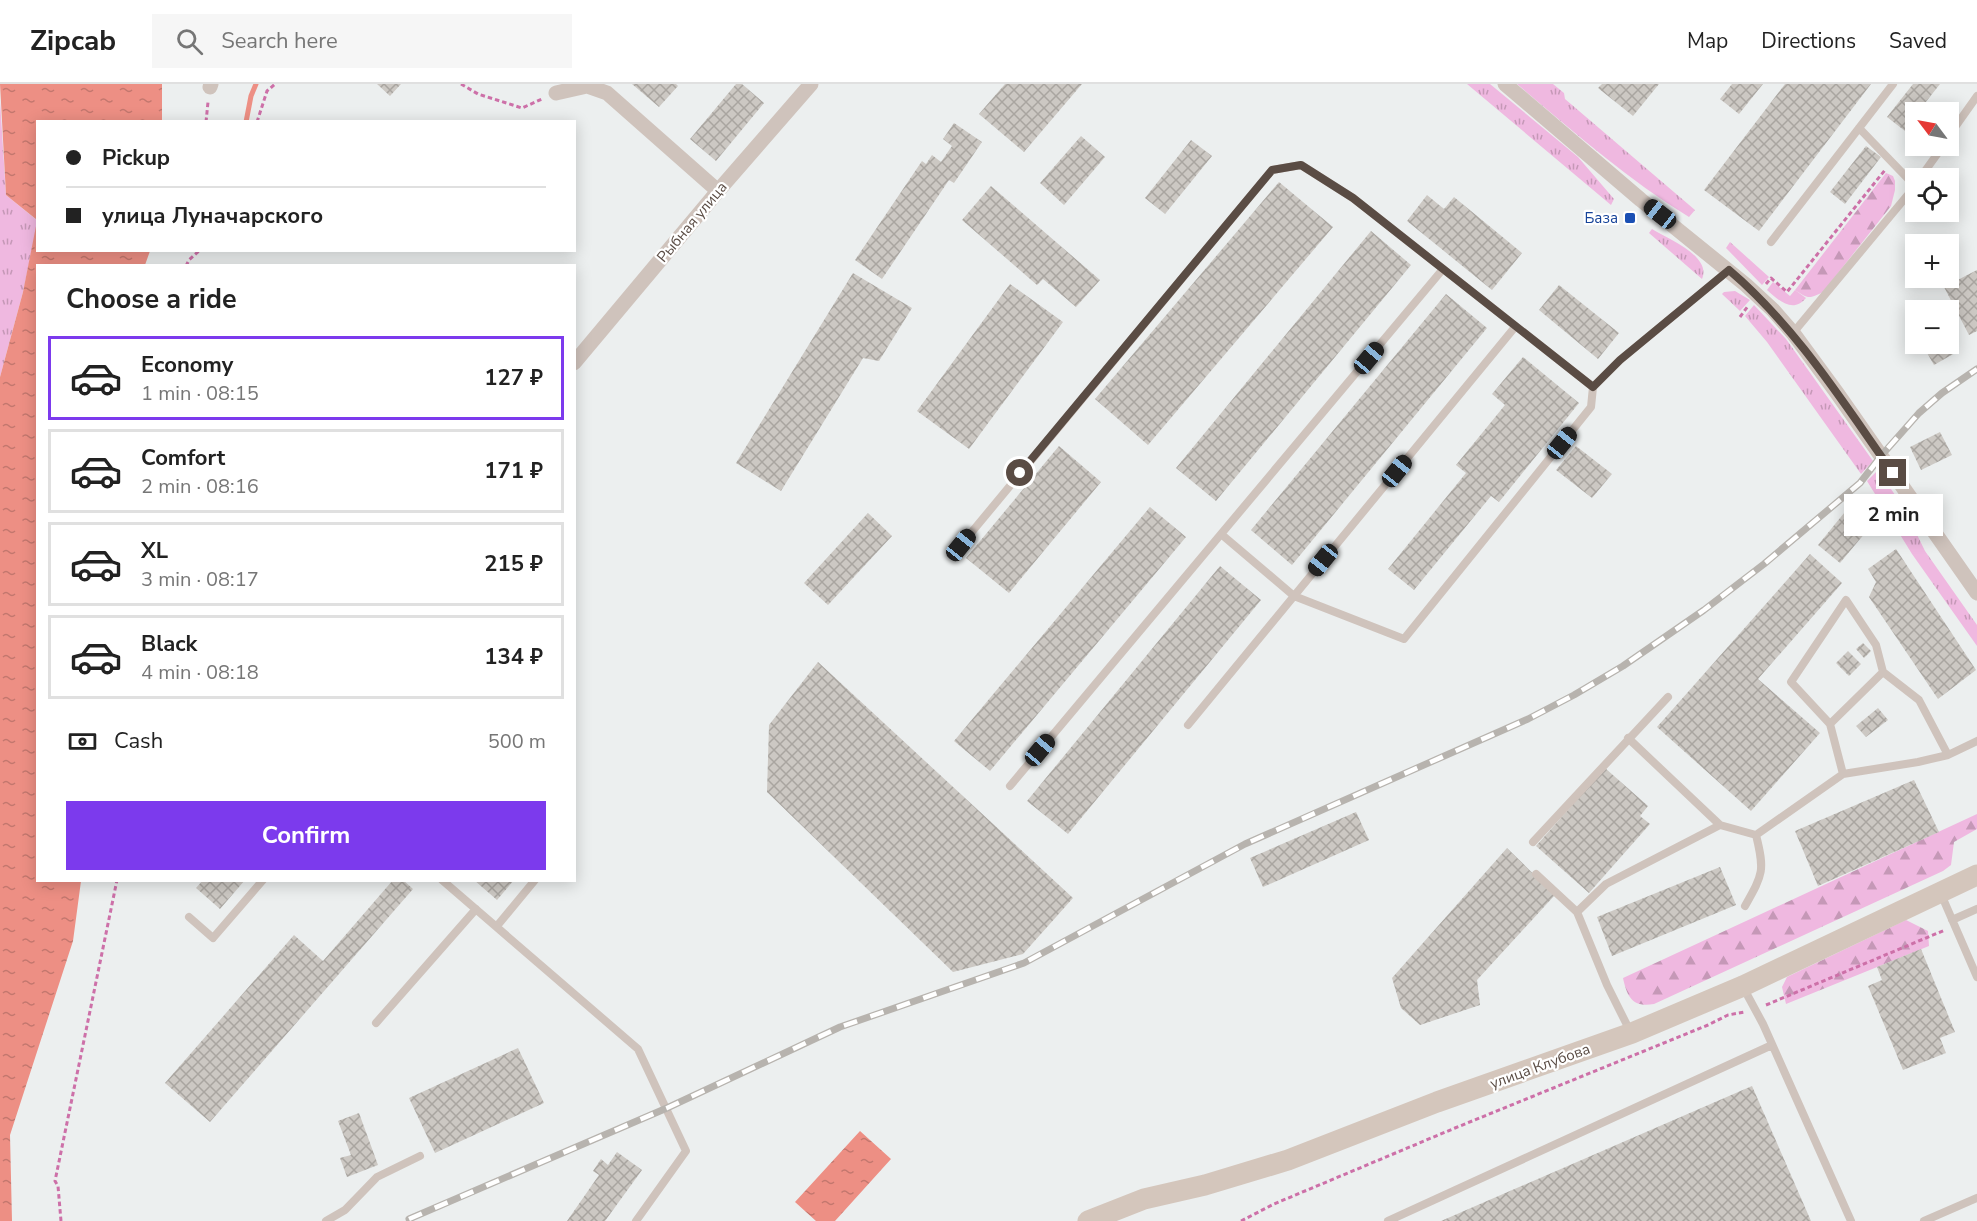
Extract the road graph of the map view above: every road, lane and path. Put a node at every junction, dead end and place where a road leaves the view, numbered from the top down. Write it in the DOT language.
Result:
graph roads {
  1 [pos="275,84"];
  2 [pos="461,84"];
  3 [pos="811,84"];
  4 [pos="1505,84"];
  5 [pos="1893,84"];
  6 [pos="210,85"];
  7 [pos="556,93"];
  8 [pos="1977,96"];
  9 [pos="206,120"];
  10 [pos="258,120"];
  11 [pos="1959,121"];
  12 [pos="1859,128"];
  13 [pos="1891,163"];
  14 [pos="1905,176"];
  15 [pos="718,191"];
  16 [pos="1905,198"];
  17 [pos="1771,242"];
  18 [pos="198,252"];
  19 [pos="187,264"];
  20 [pos="1443,269"];
  21 [pos="1729,270"];
  22 [pos="1763,288"];
  23 [pos="1751,303"];
  24 [pos="1740,317"];
  25 [pos="1515,327"];
  26 [pos="1793,333"];
  27 [pos="576,361"];
  28 [pos="1593,387"];
  29 [pos="1221,534"];
  30 [pos="961,545"];
  31 [pos="1977,593"];
  32 [pos="1294,596"];
  33 [pos="1883,672"];
  34 [pos="1668,697"];
  35 [pos="1830,724"];
  36 [pos="1188,725"];
  37 [pos="1628,738"];
  38 [pos="1977,741"];
  39 [pos="1947,755"];
  40 [pos="1843,774"];
  41 [pos="1010,786"];
  42 [pos="1720,825"];
  43 [pos="1756,835"];
  44 [pos="1533,842"];
  45 [pos="1536,874"];
  46 [pos="1977,874"];
  47 [pos="117,882"];
  48 [pos="260,882"];
  49 [pos="444,882"];
  50 [pos="533,882"];
  51 [pos="1940,892"];
  52 [pos="1745,906"];
  53 [pos="476,909"];
  54 [pos="1977,909"];
  55 [pos="1577,912"];
  56 [pos="189,917"];
  57 [pos="1954,923"];
  58 [pos="497,926"];
  59 [pos="1977,977"];
  60 [pos="1743,986"];
  61 [pos="1755,1010"];
  62 [pos="376,1023"];
  63 [pos="1632,1033"];
  64 [pos="1772,1045"];
  65 [pos="420,1156"];
  66 [pos="1977,1198"];
  67 [pos="61,1221"];
  68 [pos="326,1221"];
  69 [pos="636,1221"];
  70 [pos="1088,1221"];
  71 [pos="1241,1221"];
  72 [pos="1388,1221"];
  73 [pos="1851,1221"];
  74 [pos="1924,1221"];
  1 -- 10 [label="path"];
  2 -- 7 [label="path"];
  3 -- 15 [label="street, Рыбная улица"];
  4 -- 21 [label="street"];
  5 -- 12 [label="lane"];
  6 -- 9 [label="path"];
  7 -- 15 [label="street"];
  8 -- 11 [label="lane"];
  12 -- 13 [label="lane"];
  12 -- 17 [label="lane"];
  13 -- 14 [label="lane"];
  13 -- 22 [label="path"];
  15 -- 27 [label="street, Рыбная улица"];
  16 -- 26 [label="lane"];
  18 -- 19 [label="path"];
  20 -- 25 [label="lane"];
  20 -- 29 [label="lane"];
  20 -- 30 [label="lane"];
  21 -- 26 [label="street"];
  21 -- 28 [label="lane"];
  23 -- 24 [label="path"];
  25 -- 28 [label="lane"];
  25 -- 32 [label="lane"];
  26 -- 31 [label="street"];
  28 -- 32 [label="lane"];
  29 -- 32 [label="lane"];
  29 -- 41 [label="lane"];
  32 -- 36 [label="lane"];
  33 -- 35 [label="lane"];
  33 -- 35 [label="lane"];
  33 -- 39 [label="lane"];
  34 -- 37 [label="lane"];
  35 -- 40 [label="lane"];
  37 -- 42 [label="lane"];
  37 -- 44 [label="lane"];
  38 -- 39 [label="lane"];
  39 -- 40 [label="lane"];
  40 -- 43 [label="lane"];
  42 -- 43 [label="lane"];
  42 -- 55 [label="lane"];
  43 -- 52 [label="lane"];
  45 -- 55 [label="lane"];
  46 -- 51 [label="main road, улица Клубова"];
  47 -- 67 [label="path"];
  48 -- 56 [label="lane"];
  49 -- 53 [label="lane"];
  50 -- 58 [label="lane"];
  51 -- 57 [label="lane"];
  51 -- 60 [label="main road, улица Клубова"];
  53 -- 58 [label="lane"];
  53 -- 62 [label="lane"];
  54 -- 57 [label="lane"];
  55 -- 63 [label="lane"];
  57 -- 59 [label="lane"];
  57 -- 61 [label="path"];
  58 -- 69 [label="lane"];
  60 -- 61 [label="lane"];
  60 -- 63 [label="main road, улица Клубова"];
  61 -- 64 [label="lane"];
  61 -- 71 [label="path"];
  63 -- 70 [label="main road, улица Клубова"];
  64 -- 72 [label="lane"];
  64 -- 73 [label="lane"];
  65 -- 68 [label="lane"];
  66 -- 74 [label="lane"];
}
